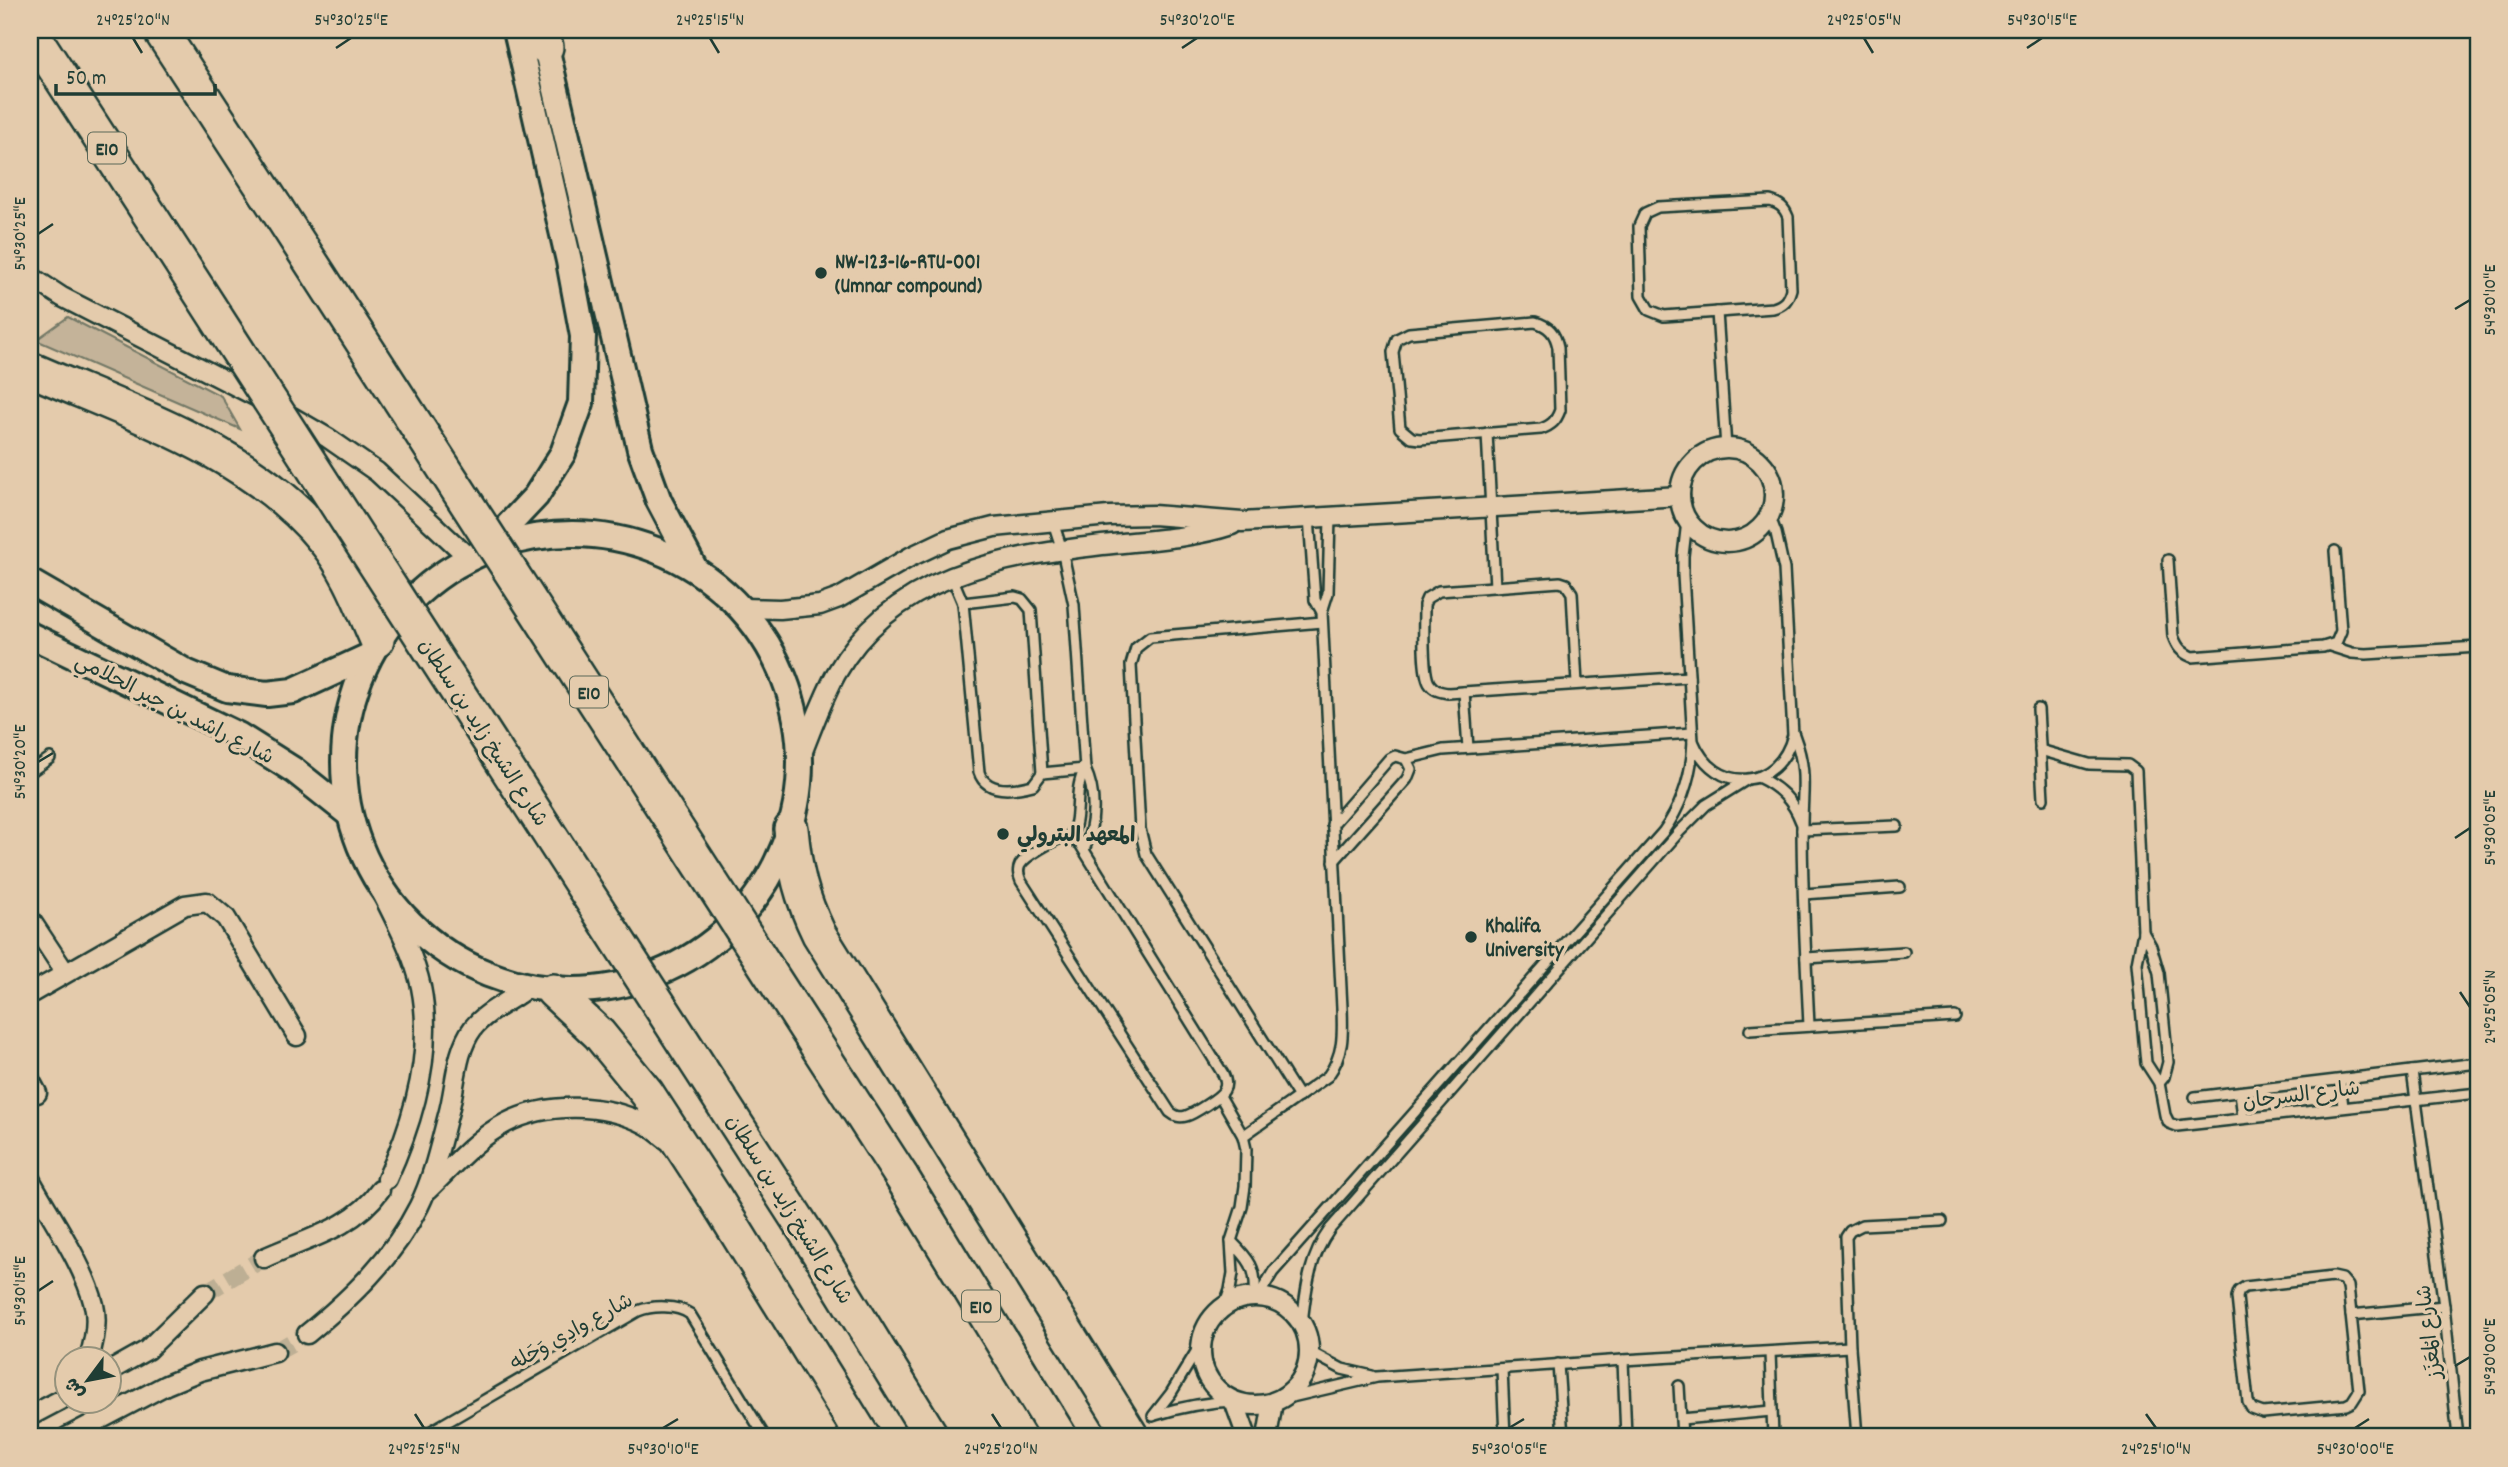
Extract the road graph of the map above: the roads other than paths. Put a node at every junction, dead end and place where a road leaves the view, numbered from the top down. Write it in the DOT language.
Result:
graph roads {
  1 [pos="30,30"];
  2 [pos="160,30"];
  3 [pos="516,30"];
  4 [pos="544,38"];
  5 [pos="30,276"];
  6 [pos="1717,312"];
  7 [pos="30,369"];
  8 [pos="1487,433"];
  9 [pos="1726,448"];
  10 [pos="1680,496"];
  11 [pos="1491,507"];
  12 [pos="1330,517"];
  13 [pos="1770,517"];
  14 [pos="1309,518"];
  15 [pos="1052,520"];
  16 [pos="1688,521"];
  17 [pos="1242,522"];
  18 [pos="1062,550"];
  19 [pos="2335,551"];
  20 [pos="477,552"];
  21 [pos="2168,560"];
  22 [pos="695,569"];
  23 [pos="951,576"];
  24 [pos="30,582"];
  25 [pos="1495,587"];
  26 [pos="963,603"];
  27 [pos="741,608"];
  28 [pos="1322,617"];
  29 [pos="34,640"];
  30 [pos="2330,646"];
  31 [pos="2478,647"];
  32 [pos="372,648"];
  33 [pos="1689,677"];
  34 [pos="1577,684"];
  35 [pos="1464,692"];
  36 [pos="2038,709"];
  37 [pos="1793,735"];
  38 [pos="1693,737"];
  39 [pos="1468,748"];
  40 [pos="2040,750"];
  41 [pos="801,757"];
  42 [pos="50,758"];
  43 [pos="1406,759"];
  44 [pos="1085,769"];
  45 [pos="30,772"];
  46 [pos="1042,773"];
  47 [pos="1758,777"];
  48 [pos="1746,780"];
  49 [pos="2043,799"];
  50 [pos="349,814"];
  51 [pos="1332,825"];
  52 [pos="1896,826"];
  53 [pos="1802,827"];
  54 [pos="791,829"];
  55 [pos="1070,838"];
  56 [pos="1084,850"];
  57 [pos="1334,861"];
  58 [pos="375,879"];
  59 [pos="1900,887"];
  60 [pos="1804,894"];
  61 [pos="30,919"];
  62 [pos="2143,932"];
  63 [pos="1904,951"];
  64 [pos="1806,958"];
  65 [pos="65,972"];
  66 [pos="540,989"];
  67 [pos="30,994"];
  68 [pos="1955,1017"];
  69 [pos="1809,1026"];
  70 [pos="1750,1030"];
  71 [pos="296,1036"];
  72 [pos="2478,1063"];
  73 [pos="2412,1071"];
  74 [pos="2340,1080"];
  75 [pos="2159,1083"];
  76 [pos="2240,1092"];
  77 [pos="2478,1093"];
  78 [pos="1220,1096"];
  79 [pos="1299,1097"];
  80 [pos="2194,1097"];
  81 [pos="2414,1099"];
  82 [pos="2343,1107"];
  83 [pos="2243,1118"];
  84 [pos="1243,1136"];
  85 [pos="30,1179"];
  86 [pos="424,1194"];
  87 [pos="714,1196"];
  88 [pos="1942,1221"];
  89 [pos="1231,1241"];
  90 [pos="264,1258"];
  91 [pos="205,1293"];
  92 [pos="1256,1297"];
  93 [pos="2444,1306"];
  94 [pos="1224,1307"];
  95 [pos="2351,1315"];
  96 [pos="1302,1323"];
  97 [pos="307,1334"];
  98 [pos="1202,1342"];
  99 [pos="93,1344"];
  100 [pos="1850,1347"];
  101 [pos="275,1352"];
  102 [pos="1310,1352"];
  103 [pos="1770,1352"];
  104 [pos="1623,1360"];
  105 [pos="1558,1364"];
  106 [pos="122,1365"];
  107 [pos="1502,1369"];
  108 [pos="1377,1377"];
  109 [pos="1679,1386"];
  110 [pos="1278,1400"];
  111 [pos="1234,1401"];
  112 [pos="52,1404"];
  113 [pos="1772,1411"];
  114 [pos="30,1416"];
  115 [pos="1681,1419"];
  116 [pos="67,1437"];
  117 [pos="421,1437"];
  118 [pos="765,1437"];
  119 [pos="863,1437"];
  120 [pos="932,1437"];
  121 [pos="1060,1437"];
  122 [pos="1132,1437"];
  123 [pos="1247,1437"];
  124 [pos="1267,1437"];
  125 [pos="1504,1437"];
  126 [pos="1563,1437"];
  127 [pos="1626,1437"];
  128 [pos="1682,1437"];
  129 [pos="1773,1437"];
  130 [pos="1857,1437"];
  131 [pos="2458,1437"];
  1 -- 120 [label="highway, شارع الشيخ زايد بن سلطان / E10, bridge"];
  2 -- 121 [label="highway, E10, bridge"];
  3 -- 20 [label="main road"];
  4 -- 22 [label="main road"];
  5 -- 20 [label="street"];
  6 -- 6 [label="lane"];
  6 -- 9 [label="lane"];
  7 -- 32 [label="highway"];
  8 -- 8 [label="lane"];
  8 -- 11 [label="lane"];
  9 -- 10 [label="street"];
  9 -- 13 [label="street"];
  10 -- 11 [label="street"];
  10 -- 16 [label="street"];
  11 -- 12 [label="street"];
  11 -- 25 [label="lane"];
  12 -- 14 [label="street"];
  12 -- 28 [label="lane"];
  13 -- 16 [label="street"];
  13 -- 37 [label="lane"];
  14 -- 17 [label="street"];
  14 -- 28 [label="lane"];
  15 -- 17 [label="street"];
  15 -- 18 [label="lane"];
  15 -- 27 [label="street"];
  16 -- 33 [label="lane"];
  17 -- 18 [label="street"];
  18 -- 23 [label="street"];
  18 -- 44 [label="lane"];
  19 -- 30 [label="lane"];
  20 -- 22 [label="main road"];
  20 -- 32 [label="main road"];
  21 -- 30 [label="lane"];
  22 -- 27 [label="main road"];
  23 -- 26 [label="lane"];
  23 -- 41 [label="street"];
  24 -- 32 [label="main road, شارع راشد بن جبر الحلامي"];
  25 -- 34 [label="lane"];
  25 -- 35 [label="lane"];
  26 -- 46 [label="lane"];
  26 -- 46 [label="lane"];
  27 -- 41 [label="main road"];
  28 -- 51 [label="lane"];
  28 -- 79 [label="lane"];
  29 -- 50 [label="main road, شارع راشد بن جبر الحلامي"];
  30 -- 31 [label="lane"];
  32 -- 50 [label="main road"];
  33 -- 34 [label="lane"];
  33 -- 38 [label="lane"];
  34 -- 35 [label="lane"];
  35 -- 39 [label="lane"];
  36 -- 40 [label="lane"];
  37 -- 47 [label="lane"];
  37 -- 53 [label="lane"];
  38 -- 39 [label="lane"];
  38 -- 48 [label="lane"];
  38 -- 92 [label="lane"];
  39 -- 43 [label="lane"];
  40 -- 49 [label="lane"];
  40 -- 62 [label="lane, شارع السرحان"];
  41 -- 54 [label="main road"];
  42 -- 45 [label="lane"];
  43 -- 51 [label="lane"];
  43 -- 57 [label="lane"];
  44 -- 46 [label="lane"];
  44 -- 55 [label="lane"];
  44 -- 56 [label="lane"];
  47 -- 48 [label="lane"];
  47 -- 53 [label="lane"];
  48 -- 96 [label="lane"];
  50 -- 58 [label="main road"];
  51 -- 57 [label="lane"];
  52 -- 53 [label="lane"];
  53 -- 60 [label="lane"];
  54 -- 66 [label="main road"];
  54 -- 122 [label="highway"];
  55 -- 56 [label="lane"];
  55 -- 78 [label="lane"];
  56 -- 78 [label="lane"];
  57 -- 79 [label="lane"];
  58 -- 66 [label="main road"];
  58 -- 90 [label="street"];
  59 -- 60 [label="lane"];
  60 -- 64 [label="lane"];
  61 -- 65 [label="street"];
  62 -- 75 [label="lane, شارع السرحان"];
  62 -- 75 [label="lane, شارع السرحان"];
  63 -- 64 [label="lane"];
  64 -- 69 [label="lane"];
  65 -- 67 [label="street"];
  65 -- 71 [label="street"];
  66 -- 86 [label="street"];
  66 -- 87 [label="highway"];
  68 -- 69 [label="lane"];
  69 -- 70 [label="lane"];
  72 -- 73 [label="lane"];
  73 -- 74 [label="lane"];
  73 -- 81 [label="lane, شارع المُعَزَز"];
  74 -- 76 [label="lane"];
  74 -- 82 [label="lane"];
  75 -- 83 [label="lane, شارع السرحان"];
  76 -- 80 [label="lane"];
  76 -- 83 [label="lane"];
  77 -- 81 [label="lane, شارع السرحان"];
  78 -- 84 [label="lane"];
  79 -- 84 [label="lane"];
  81 -- 82 [label="lane, شارع السرحان"];
  81 -- 93 [label="lane, شارع المُعَزَز"];
  82 -- 83 [label="lane, شارع السرحان"];
  84 -- 89 [label="lane"];
  85 -- 99 [label="street"];
  86 -- 87 [label="street"];
  86 -- 97 [label="street"];
  87 -- 119 [label="highway"];
  88 -- 100 [label="lane"];
  89 -- 92 [label="lane"];
  89 -- 94 [label="lane"];
  91 -- 106 [label="street"];
  92 -- 94 [label="street"];
  92 -- 96 [label="street"];
  93 -- 95 [label="lane"];
  93 -- 131 [label="lane, شارع المُعَزَز"];
  94 -- 98 [label="street"];
  95 -- 95 [label="lane"];
  96 -- 102 [label="street"];
  98 -- 111 [label="street"];
  98 -- 111 [label="lane"];
  100 -- 103 [label="lane"];
  100 -- 130 [label="lane"];
  101 -- 116 [label="street"];
  102 -- 108 [label="lane"];
  102 -- 110 [label="street"];
  103 -- 104 [label="lane"];
  103 -- 113 [label="lane"];
  104 -- 105 [label="lane"];
  104 -- 127 [label="lane"];
  105 -- 107 [label="lane"];
  105 -- 126 [label="lane"];
  107 -- 108 [label="lane"];
  107 -- 125 [label="lane"];
  108 -- 110 [label="lane"];
  109 -- 115 [label="lane"];
  110 -- 111 [label="street"];
  110 -- 124 [label="street"];
  111 -- 123 [label="street"];
  112 -- 114 [label="street"];
  113 -- 115 [label="lane"];
  113 -- 129 [label="lane"];
  115 -- 128 [label="lane"];
  117 -- 118 [label="lane, شارع وادِي وَحَله"];
}
